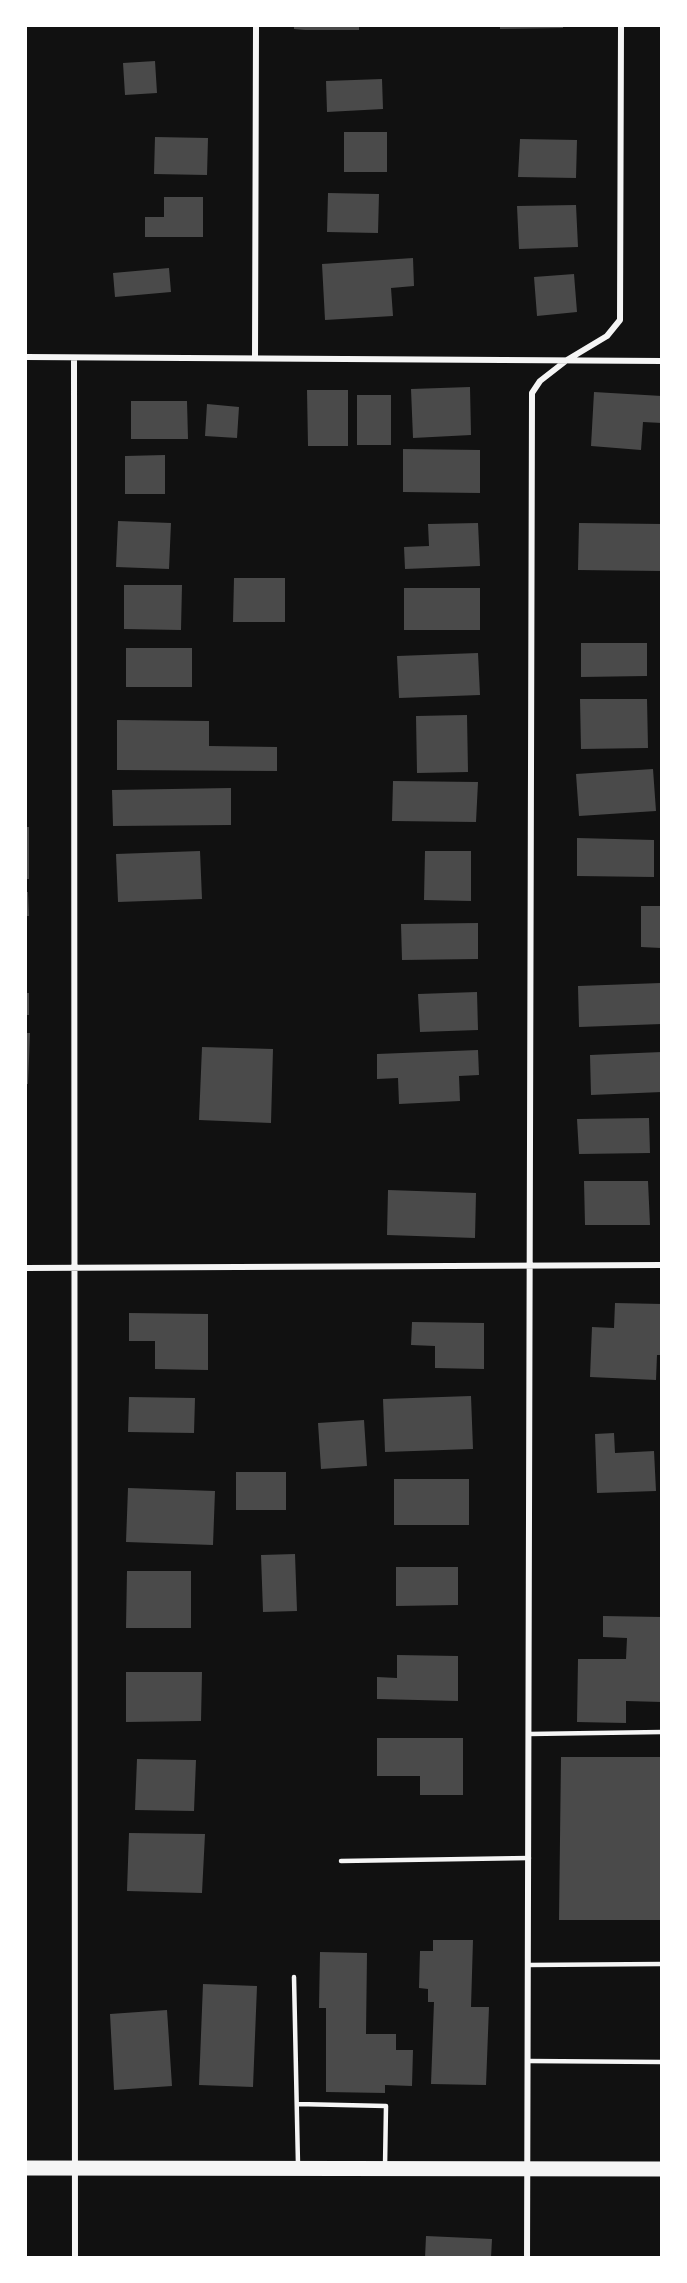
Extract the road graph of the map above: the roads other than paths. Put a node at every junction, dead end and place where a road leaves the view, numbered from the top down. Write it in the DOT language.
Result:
graph roads {
  1 [pos="256,26"];
  2 [pos="621,26"];
  3 [pos="26,357"];
  4 [pos="255,357"];
  5 [pos="74,358"];
  6 [pos="567,360"];
  7 [pos="662,361"];
  8 [pos="530,1265"];
  9 [pos="662,1265"];
  10 [pos="26,1268"];
  11 [pos="75,1268"];
  12 [pos="662,1732"];
  13 [pos="529,1734"];
  14 [pos="529,1858"];
  15 [pos="340,1861"];
  16 [pos="662,1964"];
  17 [pos="528,1965"];
  18 [pos="294,1977"];
  19 [pos="528,2061"];
  20 [pos="662,2062"];
  21 [pos="297,2104"];
  22 [pos="26,2168"];
  23 [pos="76,2168"];
  24 [pos="298,2168"];
  25 [pos="385,2168"];
  26 [pos="528,2168"];
  27 [pos="662,2169"];
  28 [pos="75,2258"];
  29 [pos="527,2258"];
  1 -- 4 [label="street"];
  2 -- 6 [label="street"];
  3 -- 5 [label="street"];
  4 -- 5 [label="street"];
  4 -- 6 [label="street"];
  5 -- 11 [label="street"];
  6 -- 7 [label="street"];
  6 -- 8 [label="street"];
  8 -- 9 [label="street"];
  8 -- 11 [label="street"];
  8 -- 13 [label="street"];
  10 -- 11 [label="street"];
  11 -- 23 [label="street"];
  12 -- 13 [label="lane"];
  13 -- 14 [label="street"];
  14 -- 15 [label="lane"];
  14 -- 17 [label="street"];
  16 -- 17 [label="lane"];
  17 -- 19 [label="street"];
  18 -- 21 [label="lane"];
  19 -- 20 [label="lane"];
  19 -- 26 [label="street"];
  21 -- 24 [label="lane"];
  21 -- 25 [label="lane"];
  22 -- 23 [label="main road"];
  23 -- 24 [label="main road"];
  23 -- 28 [label="street"];
  24 -- 25 [label="main road"];
  25 -- 26 [label="main road"];
  26 -- 27 [label="main road"];
  26 -- 29 [label="street"];
}
